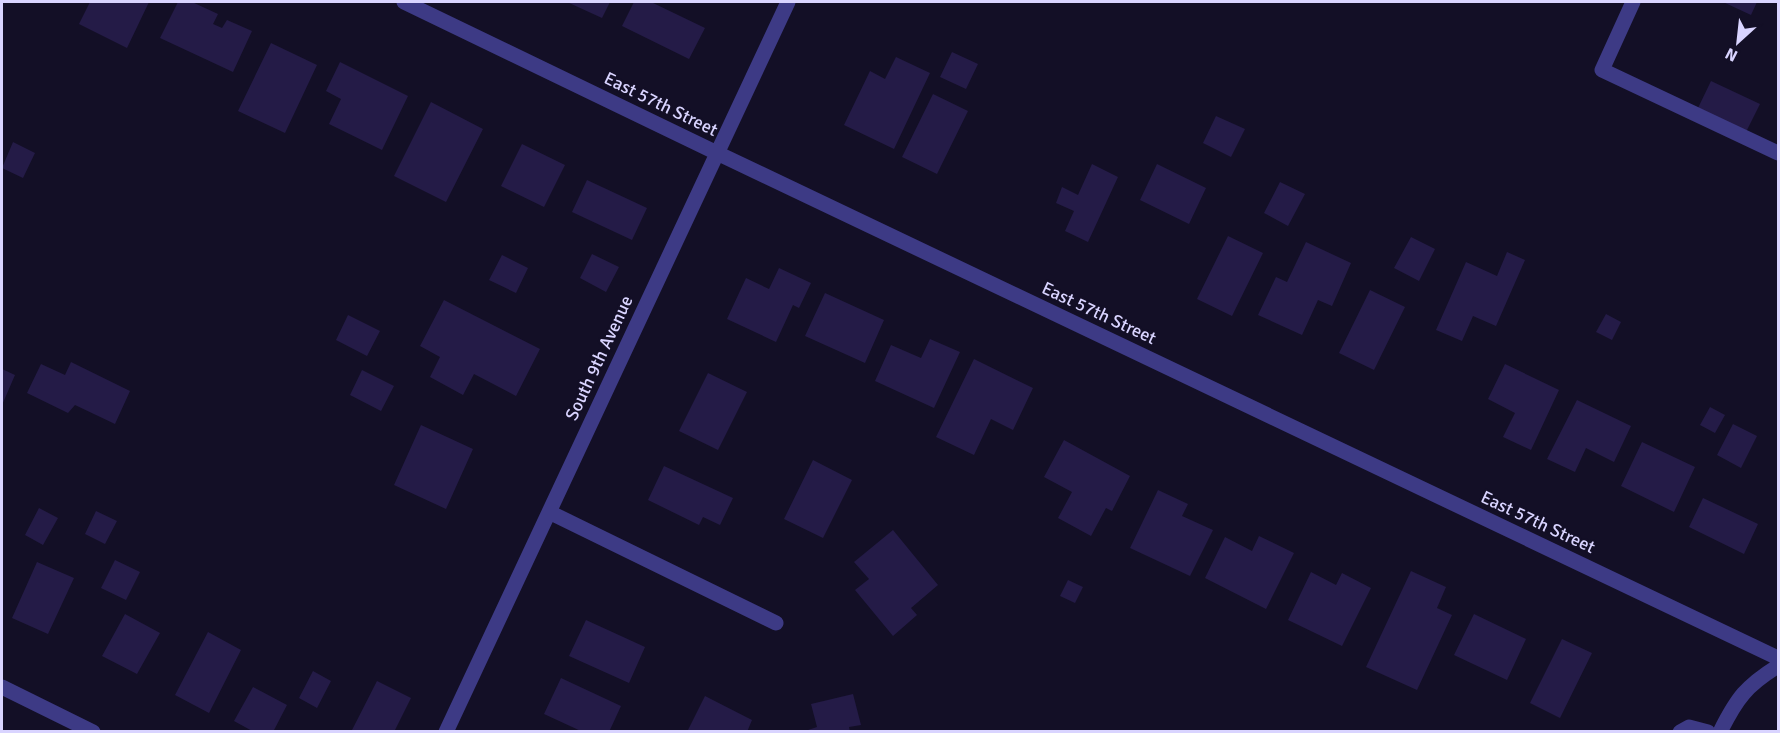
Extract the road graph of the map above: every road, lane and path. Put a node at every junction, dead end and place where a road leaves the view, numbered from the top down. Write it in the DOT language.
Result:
graph roads {
  1 [pos="404,2"];
  2 [pos="788,2"];
  3 [pos="1633,2"];
  4 [pos="717,153"];
  5 [pos="1779,153"];
  6 [pos="549,512"];
  7 [pos="776,623"];
  8 [pos="1779,658"];
  9 [pos="1779,666"];
  10 [pos="2,687"];
  11 [pos="93,732"];
  12 [pos="446,732"];
  13 [pos="1680,732"];
  14 [pos="1708,732"];
  15 [pos="1720,732"];
  1 -- 4 [label="street, East 57th Street"];
  2 -- 4 [label="street, South 9th Avenue"];
  3 -- 5 [label="street"];
  4 -- 6 [label="street, South 9th Avenue"];
  4 -- 8 [label="street, East 57th Street"];
  6 -- 7 [label="street"];
  6 -- 12 [label="street, South 9th Avenue"];
  9 -- 15 [label="street"];
  10 -- 11 [label="street"];
  13 -- 14 [label="street"];
}
